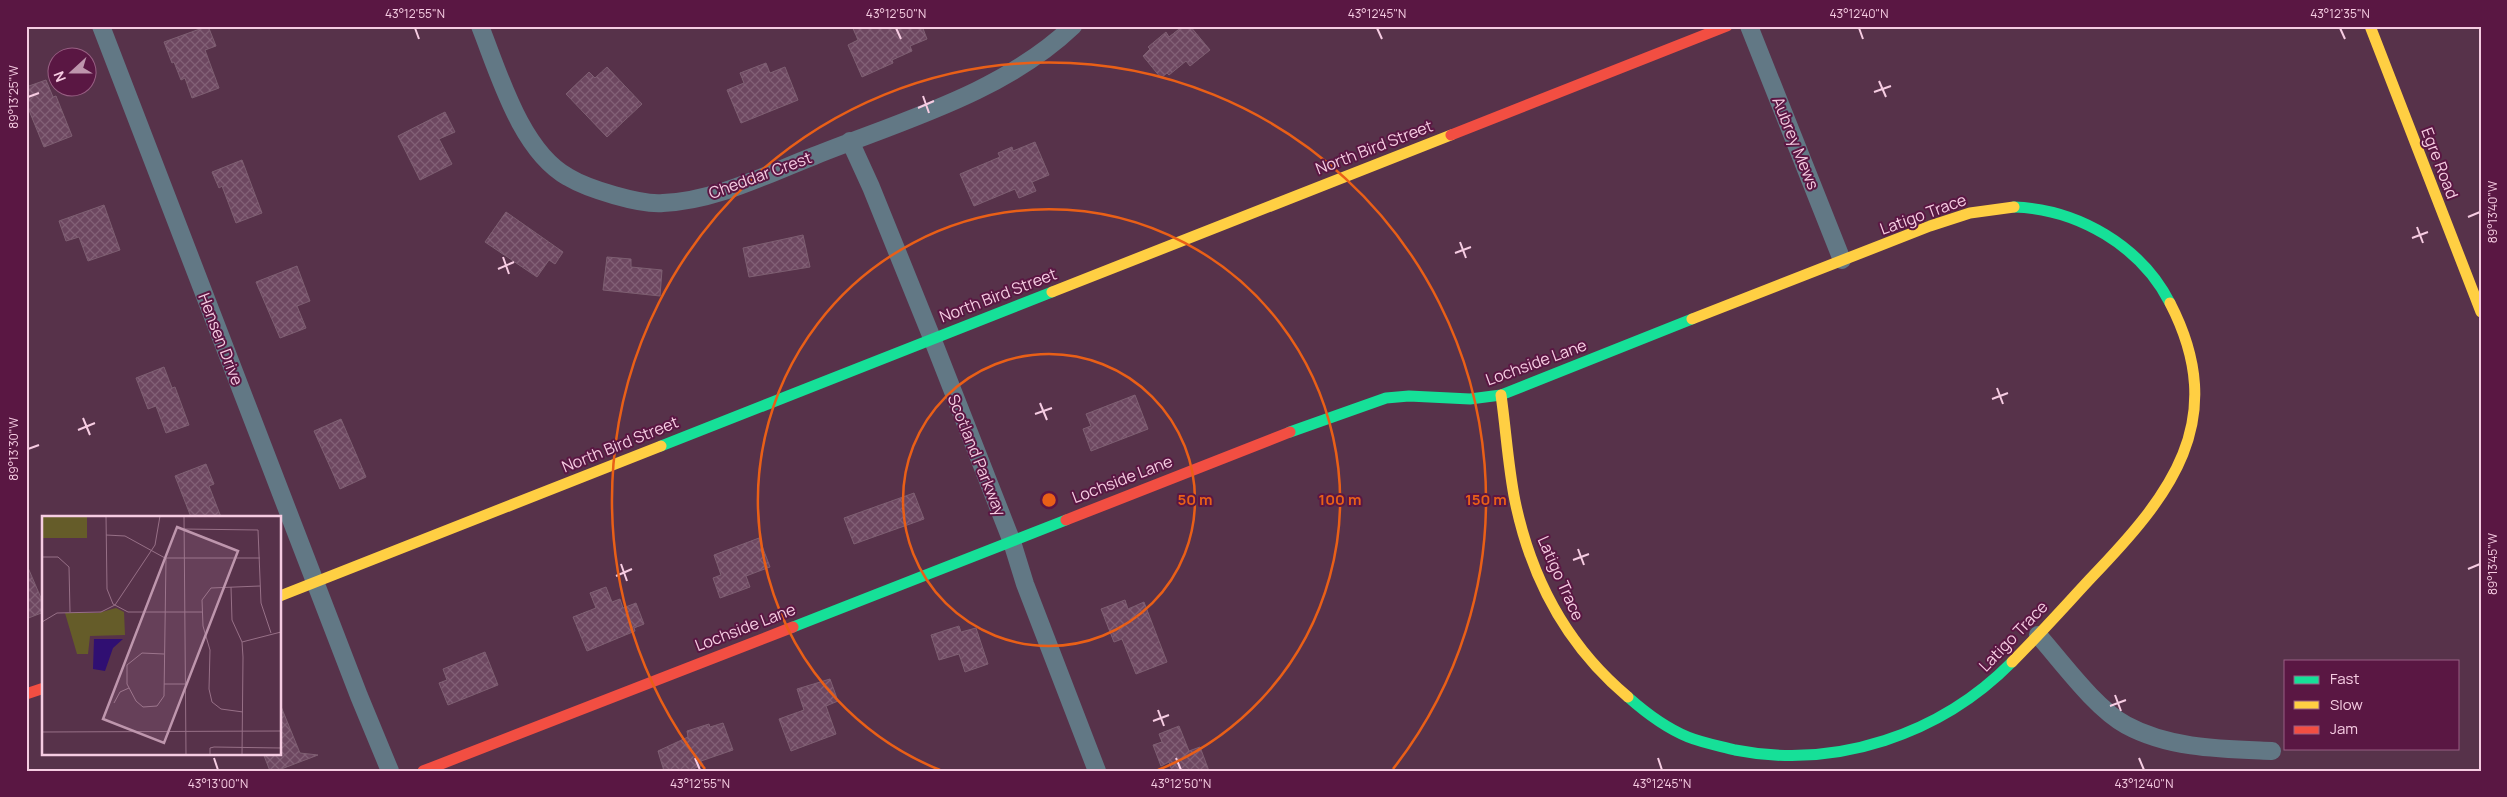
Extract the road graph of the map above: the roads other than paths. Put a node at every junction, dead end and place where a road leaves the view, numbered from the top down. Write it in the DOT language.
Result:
graph roads {
  1 [pos="101,26"];
  2 [pos="480,26"];
  3 [pos="1073,26"];
  4 [pos="1727,26"];
  5 [pos="1749,26"];
  6 [pos="2370,26"];
  7 [pos="850,141"];
  8 [pos="1842,260"];
  9 [pos="2481,312"];
  10 [pos="932,338"];
  11 [pos="1501,395"];
  12 [pos="1012,542"];
  13 [pos="315,582"];
  14 [pos="281,596"];
  15 [pos="2038,635"];
  16 [pos="42,689"];
  17 [pos="26,694"];
  18 [pos="2272,751"];
  19 [pos="390,771"];
  20 [pos="423,771"];
  21 [pos="1098,771"];
  1 -- 13 [label="street, Hensen Drive"];
  2 -- 7 [label="street, Cheddar Crest"];
  3 -- 7 [label="street, Cheddar Crest"];
  4 -- 10 [label="street, North Bird Street"];
  5 -- 8 [label="street, Aubrey Mews"];
  6 -- 9 [label="street, Egre Road"];
  7 -- 10 [label="street, Scotland Parkway"];
  8 -- 11 [label="street, Lochside Lane"];
  8 -- 15 [label="street, Latigo Trace"];
  10 -- 12 [label="street, Scotland Parkway"];
  10 -- 13 [label="street, North Bird Street"];
  11 -- 12 [label="street, Lochside Lane"];
  11 -- 15 [label="street, Latigo Trace"];
  12 -- 20 [label="street, Lochside Lane"];
  12 -- 21 [label="street, Scotland Parkway"];
  13 -- 14 [label="street, North Bird Street"];
  13 -- 19 [label="street, Hensen Drive"];
  15 -- 18 [label="street"];
  16 -- 17 [label="street"];
}
